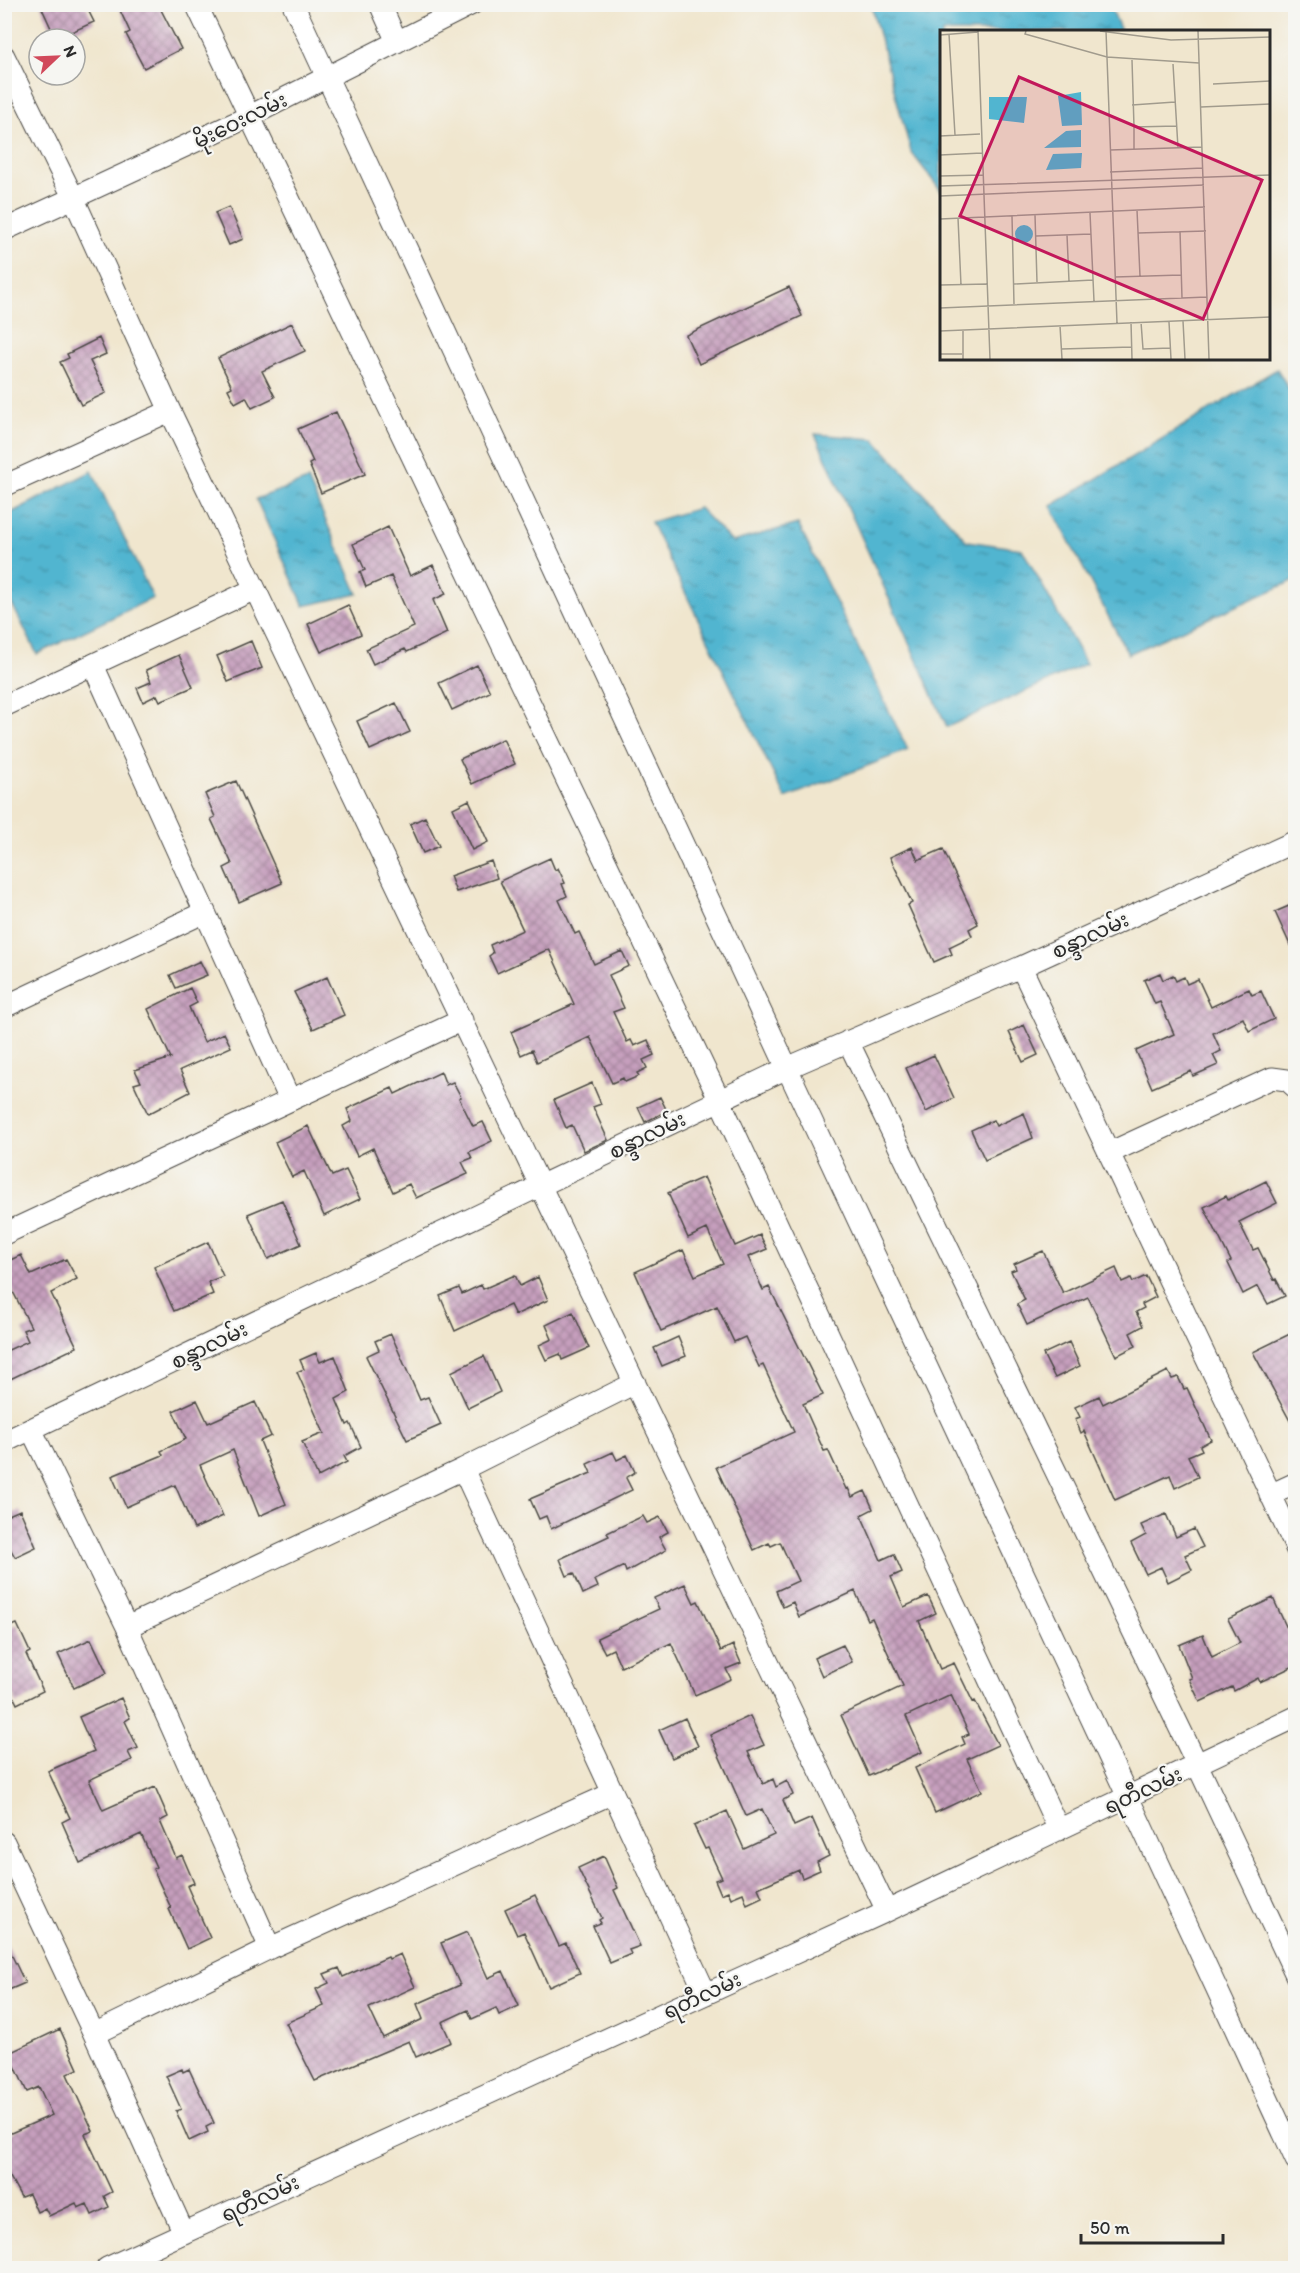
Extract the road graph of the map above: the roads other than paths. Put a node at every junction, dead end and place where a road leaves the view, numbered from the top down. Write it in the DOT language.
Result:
graph roads {
  1 [pos="196,4"];
  2 [pos="293,4"];
  3 [pos="380,4"];
  4 [pos="472,4"];
  5 [pos="397,42"];
  6 [pos="4,56"];
  7 [pos="327,76"];
  8 [pos="248,117"];
  9 [pos="73,197"];
  10 [pos="4,230"];
  11 [pos="170,411"];
  12 [pos="4,486"];
  13 [pos="255,589"];
  14 [pos="93,665"];
  15 [pos="4,706"];
  16 [pos="1296,841"];
  17 [pos="205,912"];
  18 [pos="1022,966"];
  19 [pos="4,1007"];
  20 [pos="462,1020"];
  21 [pos="848,1041"];
  22 [pos="787,1068"];
  23 [pos="1293,1081"];
  24 [pos="290,1100"];
  25 [pos="720,1101"];
  26 [pos="1109,1153"];
  27 [pos="541,1186"];
  28 [pos="4,1234"];
  29 [pos="635,1383"];
  30 [pos="31,1429"];
  31 [pos="4,1442"];
  32 [pos="463,1469"];
  33 [pos="1296,1483"];
  34 [pos="1270,1495"];
  35 [pos="1296,1548"];
  36 [pos="127,1627"];
  37 [pos="1296,1717"];
  38 [pos="1197,1764"];
  39 [pos="613,1793"];
  40 [pos="1128,1797"];
  41 [pos="1059,1830"];
  42 [pos="4,1842"];
  43 [pos="887,1911"];
  44 [pos="270,1948"];
  45 [pos="1296,1975"];
  46 [pos="706,1994"];
  47 [pos="94,2034"];
  48 [pos="1296,2160"];
  49 [pos="183,2233"];
  50 [pos="107,2268"];
  1 -- 8 [label="street"];
  2 -- 7 [label="street"];
  3 -- 5 [label="street"];
  4 -- 5 [label="street, မိုးဝေးလမ်း"];
  5 -- 7 [label="street, မိုးဝေးလမ်း"];
  6 -- 9 [label="street"];
  7 -- 8 [label="street, မိုးဝေးလမ်း"];
  7 -- 22 [label="street"];
  8 -- 9 [label="street, မိုးဝေးလမ်း"];
  8 -- 25 [label="street"];
  9 -- 10 [label="street, မိုးဝေးလမ်း"];
  9 -- 11 [label="street"];
  11 -- 12 [label="street"];
  11 -- 13 [label="street"];
  13 -- 14 [label="street"];
  13 -- 20 [label="street"];
  14 -- 15 [label="street"];
  14 -- 17 [label="street"];
  16 -- 18 [label="street, စန္ဒာလမ်း"];
  17 -- 19 [label="street"];
  17 -- 24 [label="street"];
  18 -- 21 [label="street, စန္ဒာလမ်း"];
  18 -- 26 [label="street"];
  20 -- 24 [label="street"];
  20 -- 27 [label="street"];
  21 -- 22 [label="street, စန္ဒာလမ်း"];
  21 -- 38 [label="street"];
  22 -- 25 [label="street, စန္ဒာလမ်း"];
  22 -- 40 [label="street"];
  23 -- 26 [label="street"];
  24 -- 28 [label="street"];
  25 -- 27 [label="street, စန္ဒာလမ်း"];
  25 -- 41 [label="street"];
  26 -- 34 [label="street"];
  27 -- 29 [label="street"];
  27 -- 30 [label="street, စန္ဒာလမ်း"];
  29 -- 32 [label="street"];
  29 -- 43 [label="street"];
  30 -- 31 [label="street, စန္ဒာလမ်း"];
  30 -- 36 [label="street"];
  32 -- 36 [label="street"];
  32 -- 39 [label="street"];
  33 -- 34 [label="street"];
  34 -- 35 [label="street"];
  36 -- 44 [label="street"];
  37 -- 38 [label="street, ရတီလမ်း"];
  38 -- 40 [label="street, ရတီလမ်း"];
  38 -- 45 [label="street"];
  39 -- 44 [label="street"];
  39 -- 46 [label="street"];
  40 -- 41 [label="street, ရတီလမ်း"];
  40 -- 48 [label="street"];
  41 -- 43 [label="street, ရတီလမ်း"];
  42 -- 47 [label="street"];
  43 -- 46 [label="street, ရတီလမ်း"];
  44 -- 47 [label="street"];
  46 -- 49 [label="street, ရတီလမ်း"];
  47 -- 49 [label="street"];
  49 -- 50 [label="street, ရတီလမ်း"];
}
